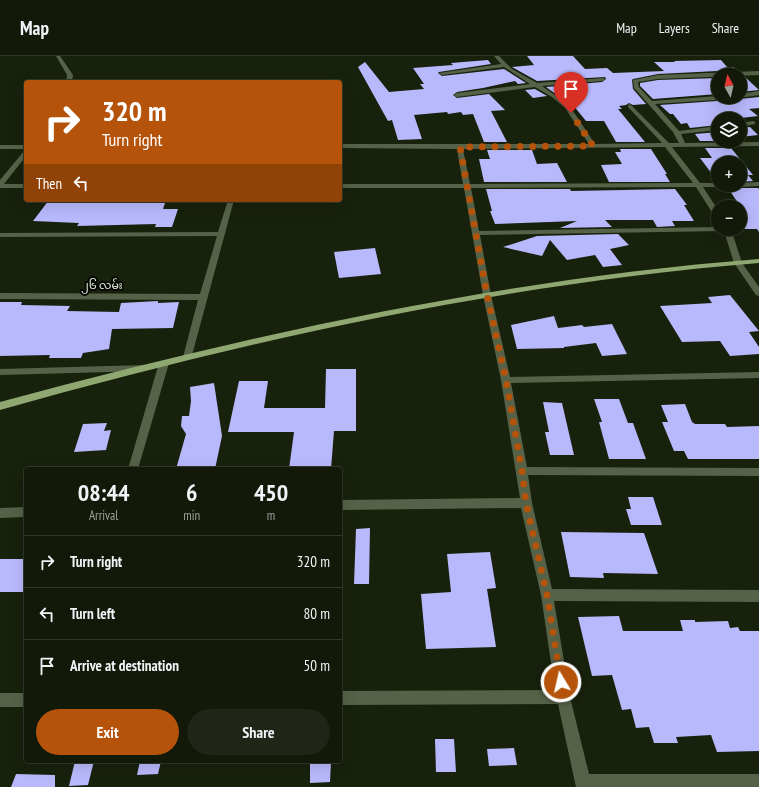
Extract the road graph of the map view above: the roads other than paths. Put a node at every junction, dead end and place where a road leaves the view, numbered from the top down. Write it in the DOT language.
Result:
graph roads {
  1 [pos="58,56"];
  2 [pos="496,56"];
  3 [pos="505,65"];
  4 [pos="442,73"];
  5 [pos="759,73"];
  6 [pos="602,79"];
  7 [pos="69,80"];
  8 [pos="536,85"];
  9 [pos="759,93"];
  10 [pos="457,95"];
  11 [pos="747,95"];
  12 [pos="711,98"];
  13 [pos="650,102"];
  14 [pos="630,106"];
  15 [pos="753,123"];
  16 [pos="747,124"];
  17 [pos="711,129"];
  18 [pos="677,133"];
  19 [pos="683,144"];
  20 [pos="759,144"];
  21 [pos="667,145"];
  22 [pos="342,146"];
  23 [pos="593,146"];
  24 [pos="0,147"];
  25 [pos="24,147"];
  26 [pos="460,147"];
  27 [pos="24,155"];
  28 [pos="759,184"];
  29 [pos="0,185"];
  30 [pos="711,185"];
  31 [pos="747,185"];
  32 [pos="24,186"];
  33 [pos="342,186"];
  34 [pos="468,186"];
  35 [pos="698,186"];
  36 [pos="230,202"];
  37 [pos="711,205"];
  38 [pos="711,229"];
  39 [pos="476,233"];
  40 [pos="221,234"];
  41 [pos="0,236"];
  42 [pos="729,236"];
  43 [pos="759,261"];
  44 [pos="738,263"];
  45 [pos="759,293"];
  46 [pos="487,295"];
  47 [pos="0,296"];
  48 [pos="203,297"];
  49 [pos="188,357"];
  50 [pos="164,363"];
  51 [pos="146,368"];
  52 [pos="0,372"];
  53 [pos="759,375"];
  54 [pos="506,380"];
  55 [pos="0,406"];
  56 [pos="134,467"];
  57 [pos="522,471"];
  58 [pos="759,472"];
  59 [pos="526,503"];
  60 [pos="342,505"];
  61 [pos="24,512"];
  62 [pos="0,513"];
  63 [pos="547,595"];
  64 [pos="759,596"];
  65 [pos="563,697"];
  66 [pos="342,698"];
  67 [pos="0,700"];
  68 [pos="24,700"];
  69 [pos="759,781"];
  70 [pos="584,785"];
  1 -- 7 [label="street"];
  2 -- 3 [label="street"];
  3 -- 4 [label="street"];
  3 -- 8 [label="street"];
  5 -- 13 [label="street"];
  6 -- 8 [label="street"];
  8 -- 10 [label="street"];
  8 -- 23 [label="street"];
  9 -- 11 [label="street"];
  12 -- 13 [label="street"];
  13 -- 18 [label="street"];
  14 -- 21 [label="street"];
  15 -- 16 [label="street"];
  17 -- 18 [label="street"];
  18 -- 19 [label="street"];
  19 -- 20 [label="street"];
  19 -- 21 [label="street"];
  21 -- 23 [label="street"];
  21 -- 35 [label="street"];
  22 -- 26 [label="street"];
  23 -- 26 [label="street"];
  24 -- 25 [label="street"];
  26 -- 34 [label="street"];
  27 -- 29 [label="street"];
  28 -- 31 [label="street"];
  29 -- 32 [label="street"];
  30 -- 35 [label="street"];
  33 -- 34 [label="street"];
  34 -- 35 [label="street"];
  34 -- 39 [label="street"];
  35 -- 37 [label="street"];
  36 -- 40 [label="street"];
  38 -- 39 [label="street"];
  39 -- 46 [label="street"];
  40 -- 41 [label="street"];
  40 -- 48 [label="street"];
  42 -- 44 [label="street"];
  43 -- 44 [label="main road"];
  44 -- 45 [label="street"];
  44 -- 46 [label="main road"];
  46 -- 49 [label="main road"];
  46 -- 54 [label="street"];
  47 -- 48 [label="street, ၂၆ လမ်း"];
  48 -- 49 [label="street"];
  49 -- 50 [label="main road"];
  50 -- 51 [label="main road"];
  50 -- 56 [label="street"];
  51 -- 52 [label="street"];
  51 -- 55 [label="main road"];
  53 -- 54 [label="street"];
  54 -- 57 [label="street"];
  57 -- 58 [label="street"];
  57 -- 59 [label="street"];
  59 -- 60 [label="street"];
  59 -- 63 [label="street"];
  61 -- 62 [label="street"];
  63 -- 64 [label="street"];
  63 -- 65 [label="street"];
  65 -- 66 [label="street"];
  65 -- 70 [label="street"];
  67 -- 68 [label="street"];
  69 -- 70 [label="street"];
}
